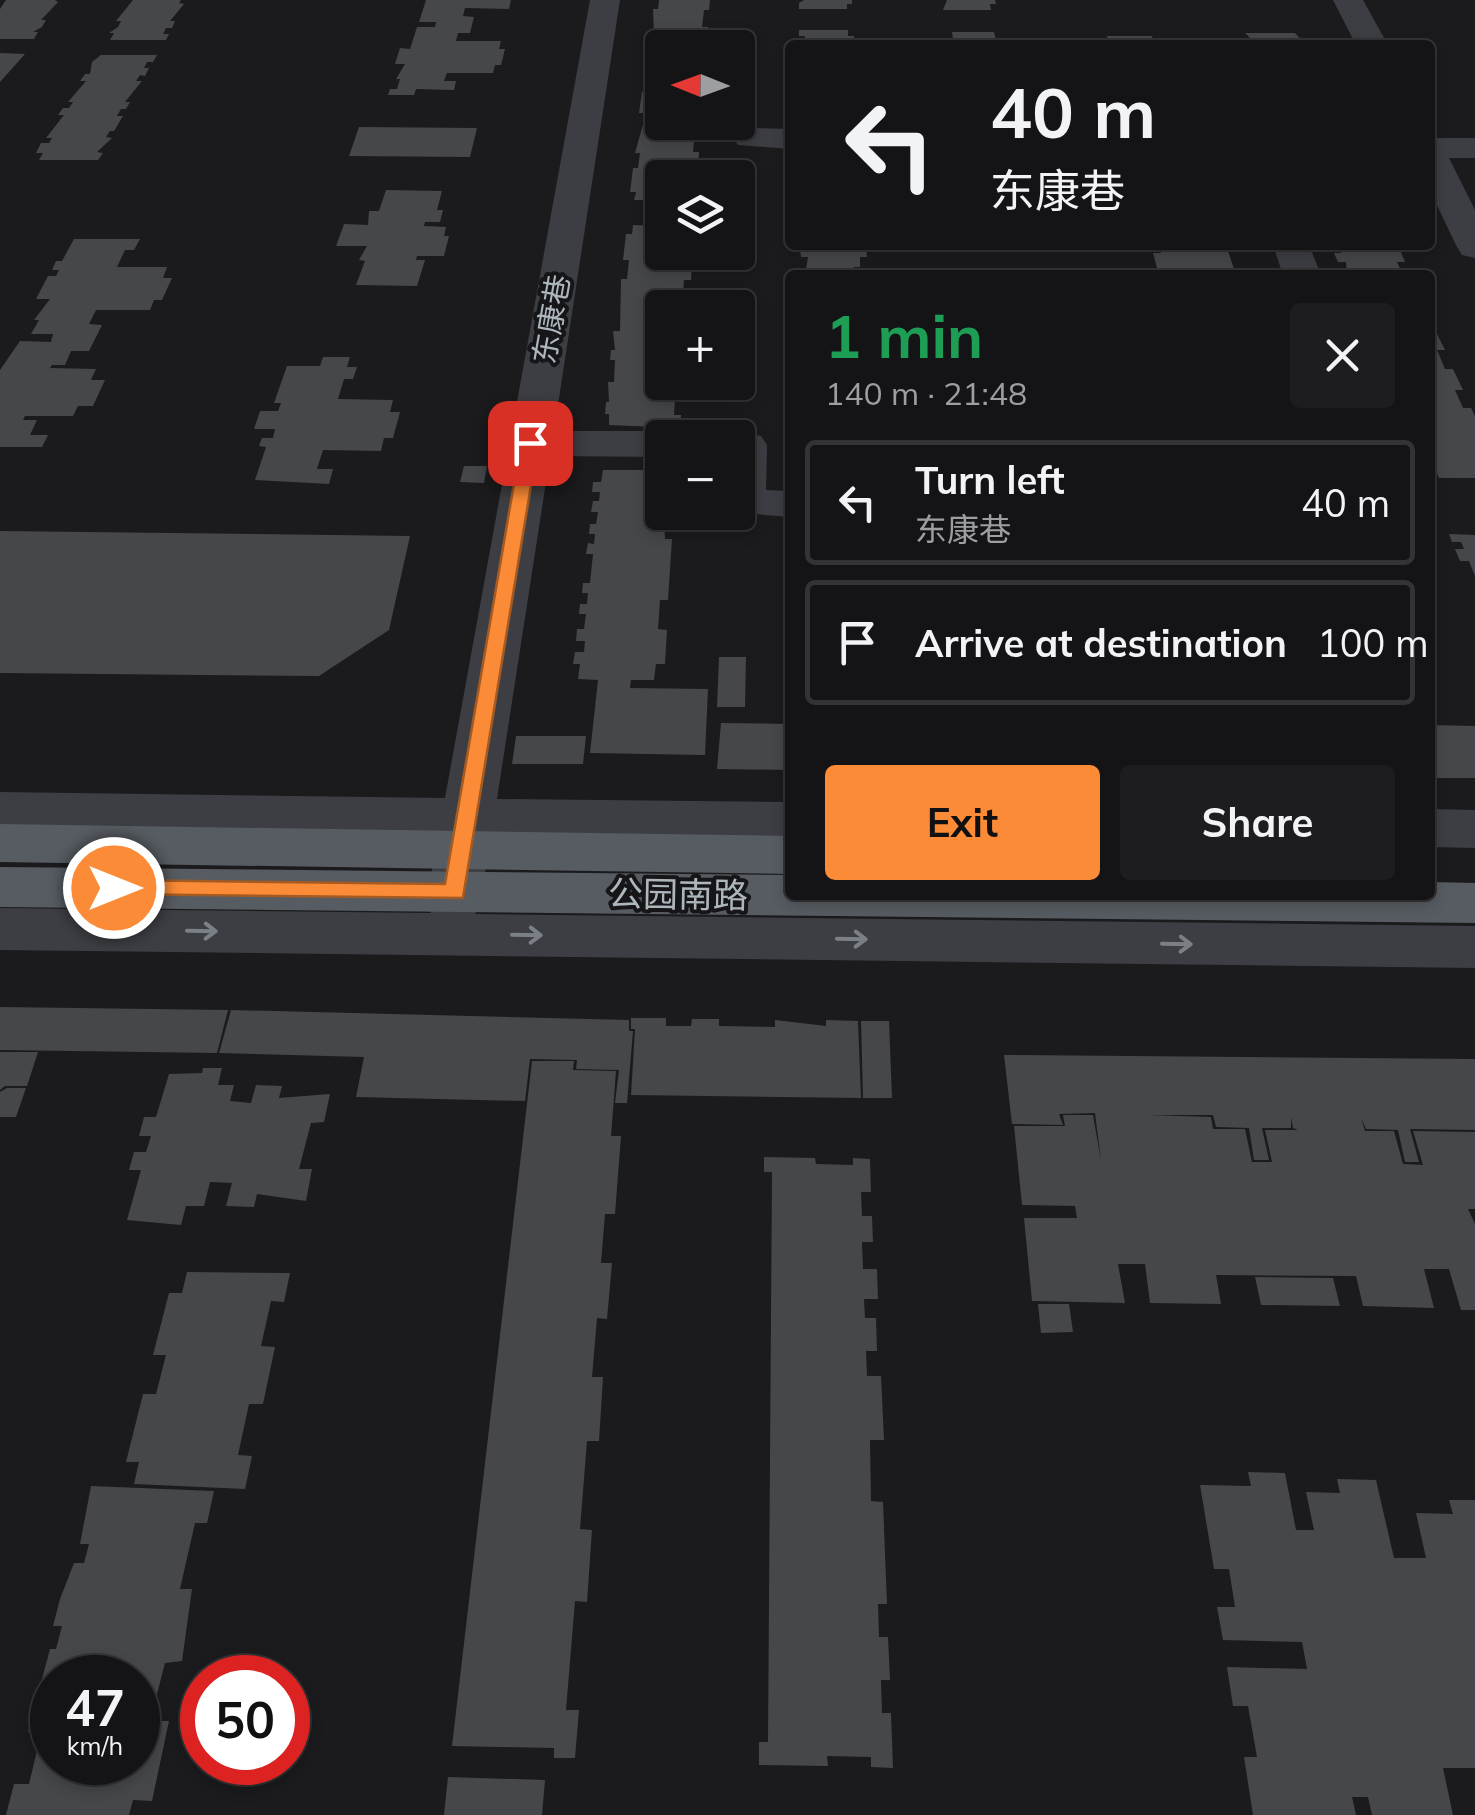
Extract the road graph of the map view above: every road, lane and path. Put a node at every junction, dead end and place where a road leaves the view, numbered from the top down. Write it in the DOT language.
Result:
graph roads {
  1 [pos="606,0"];
  2 [pos="1348,0"];
  3 [pos="1369,40"];
  4 [pos="755,138"];
  5 [pos="785,138"];
  6 [pos="1475,148"];
  7 [pos="1435,152"];
  8 [pos="1435,163"];
  9 [pos="1475,247"];
  10 [pos="530,443"];
  11 [pos="645,444"];
  12 [pos="755,503"];
  13 [pos="785,504"];
  14 [pos="0,811"];
  15 [pos="785,823"];
  16 [pos="1435,828"];
  17 [pos="1475,829"];
  18 [pos="0,843"];
  19 [pos="785,855"];
  20 [pos="1435,864"];
  21 [pos="1475,865"];
  22 [pos="458,874"];
  23 [pos="785,883"];
  24 [pos="0,887"];
  25 [pos="785,898"];
  26 [pos="815,900"];
  27 [pos="1370,900"];
  28 [pos="1475,903"];
  29 [pos="0,928"];
  30 [pos="1475,948"];
  1 -- 10 [label="street, 东康巷"];
  2 -- 3 [label="street"];
  4 -- 5 [label="street"];
  6 -- 7 [label="street"];
  8 -- 9 [label="street"];
  10 -- 11 [label="street"];
  10 -- 22 [label="street, 东康巷"];
  12 -- 13 [label="street"];
  14 -- 22 [label="street"];
  15 -- 22 [label="street"];
  16 -- 17 [label="street"];
  18 -- 22 [label="main road, 公园南路"];
  19 -- 22 [label="main road, 公园南路"];
  20 -- 21 [label="main road"];
  22 -- 23 [label="main road, 公园南路"];
  22 -- 24 [label="main road, 公园南路"];
  22 -- 25 [label="street, one-way"];
  29 -- 22 [label="street, one-way"];
  26 -- 30 [label="street, one-way"];
  27 -- 28 [label="main road, 公园南路"];
}
